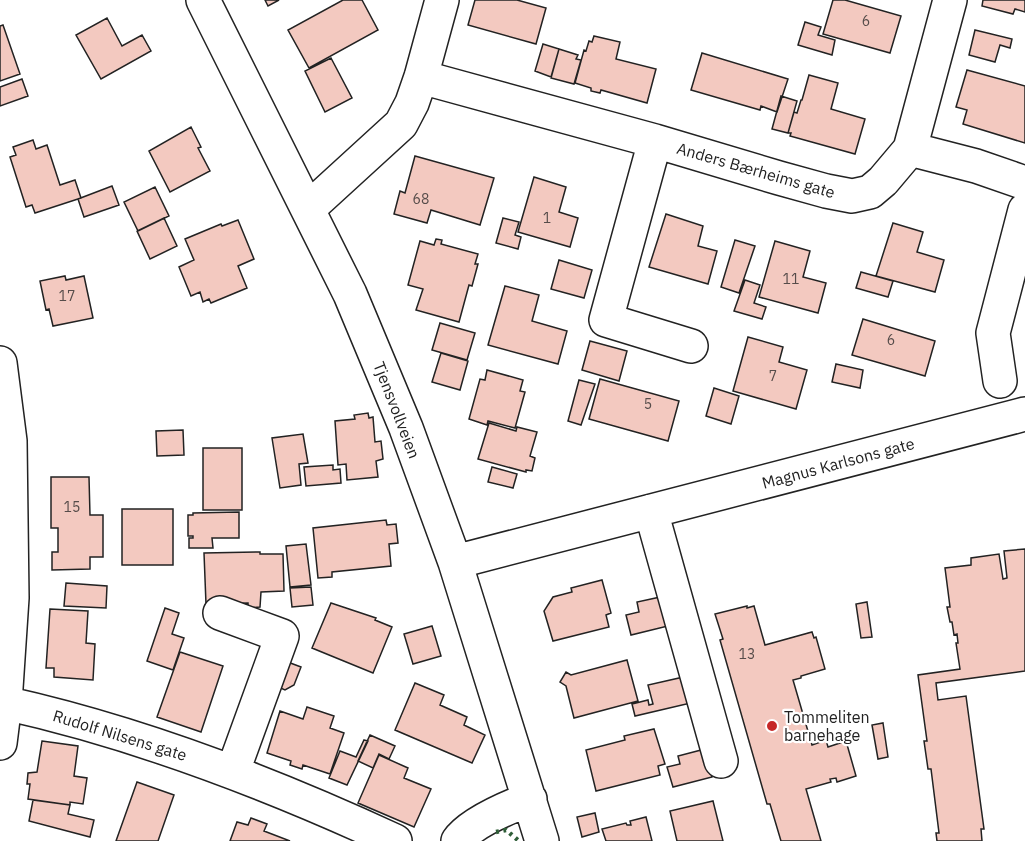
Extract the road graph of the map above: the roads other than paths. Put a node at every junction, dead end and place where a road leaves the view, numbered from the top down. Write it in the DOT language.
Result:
graph roads {
  1 [pos="203,0"];
  2 [pos="442,0"];
  3 [pos="950,0"];
  4 [pos="421,77"];
  5 [pos="654,141"];
  6 [pos="910,150"];
  7 [pos="1025,183"];
  8 [pos="308,208"];
  9 [pos="1025,210"];
  10 [pos="692,346"];
  11 [pos="1,381"];
  12 [pos="1000,381"];
  13 [pos="1025,414"];
  14 [pos="651,511"];
  15 [pos="455,562"];
  16 [pos="220,613"];
  17 [pos="5,703"];
  18 [pos="0,744"];
  19 [pos="721,761"];
  20 [pos="233,771"];
  21 [pos="530,799"];
  22 [pos="395,841"];
  23 [pos="458,841"];
  24 [pos="542,841"];
  1 -- 8 [label="street, Tjensvollveien"];
  2 -- 4 [label="street"];
  3 -- 6 [label="street"];
  4 -- 5 [label="street, Anders Bærheims gate"];
  4 -- 8 [label="street"];
  5 -- 6 [label="street, Anders Bærheims gate"];
  5 -- 10 [label="street, Anders Bærheims gate"];
  6 -- 7 [label="street"];
  8 -- 15 [label="street, Tjensvollveien"];
  9 -- 12 [label="street"];
  11 -- 17 [label="street"];
  13 -- 14 [label="street, Magnus Karlsons gate"];
  14 -- 15 [label="street, Magnus Karlsons gate"];
  14 -- 19 [label="street"];
  15 -- 21 [label="street, Tjensvollveien"];
  16 -- 20 [label="street"];
  17 -- 18 [label="street"];
  17 -- 20 [label="street, Rudolf Nilsens gate"];
  20 -- 22 [label="street, Rudolf Nilsens gate"];
  21 -- 23 [label="street"];
  21 -- 24 [label="street, Tjensvollveien"];
}
